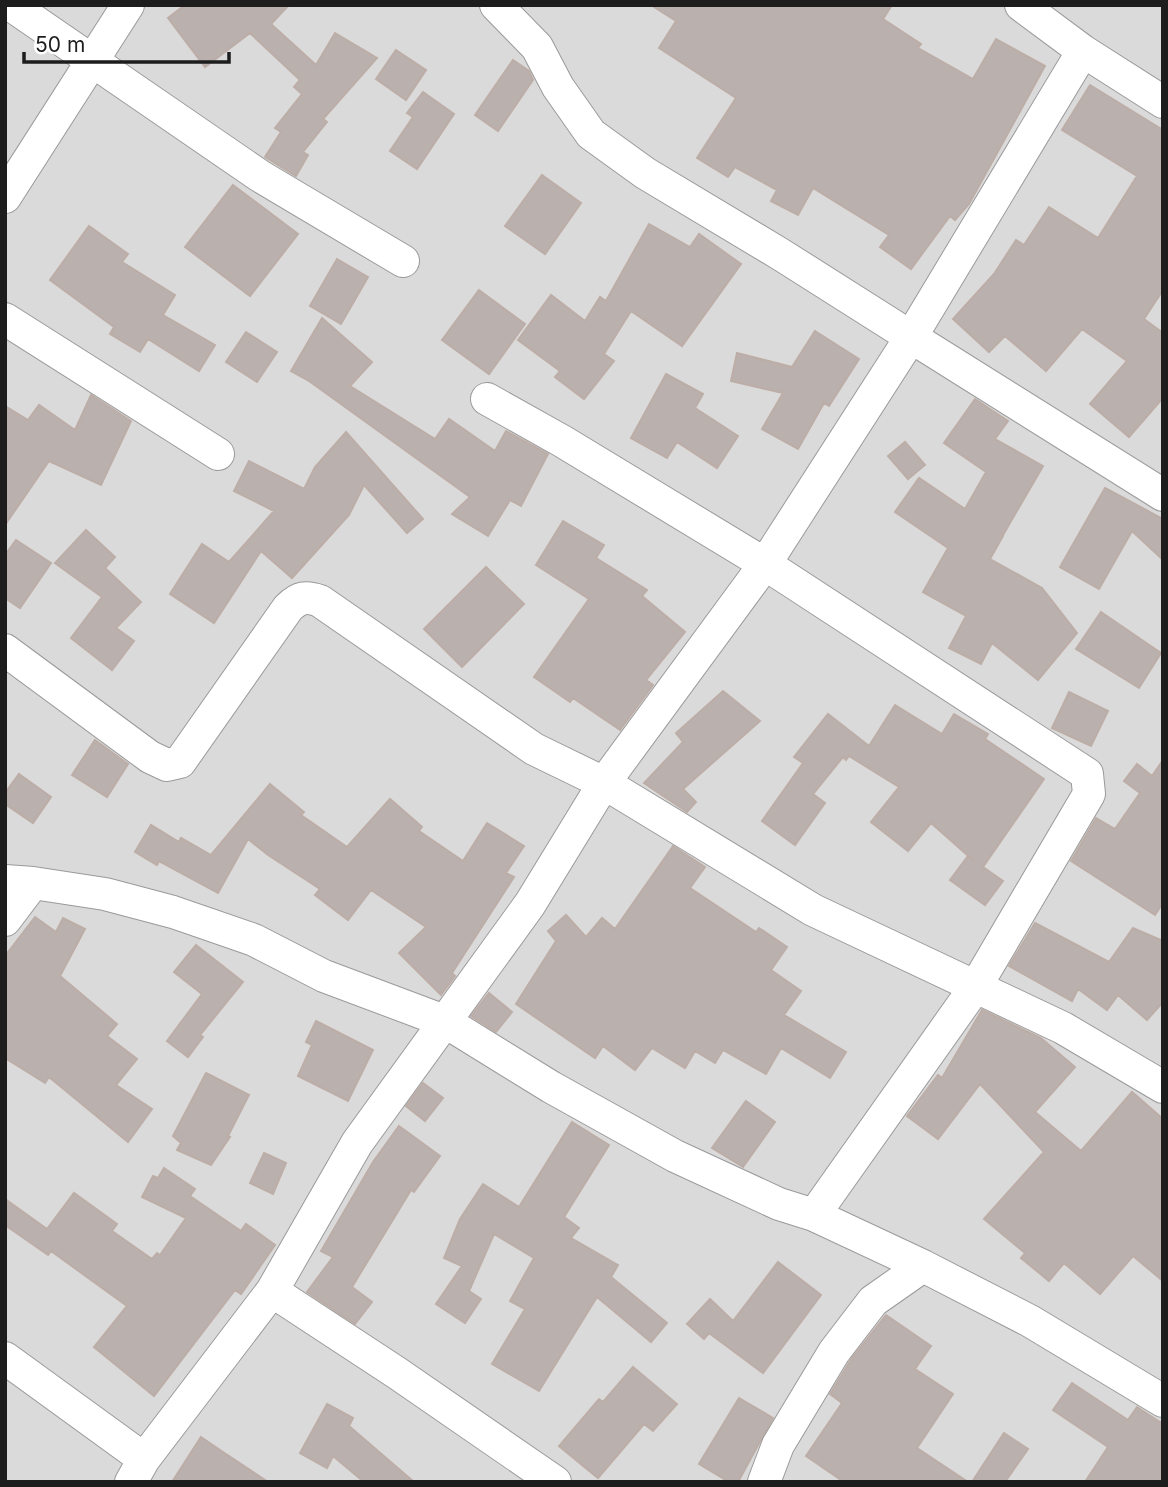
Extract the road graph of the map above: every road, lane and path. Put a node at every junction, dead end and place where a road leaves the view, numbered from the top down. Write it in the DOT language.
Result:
graph roads {
  1 [pos="11,5"];
  2 [pos="128,5"];
  3 [pos="496,5"];
  4 [pos="1021,5"];
  5 [pos="1083,51"];
  6 [pos="92,63"];
  7 [pos="1163,102"];
  8 [pos="5,197"];
  9 [pos="403,261"];
  10 [pos="5,318"];
  11 [pos="911,337"];
  12 [pos="487,399"];
  13 [pos="218,454"];
  14 [pos="1163,495"];
  15 [pos="765,564"];
  16 [pos="9,660"];
  17 [pos="604,783"];
  18 [pos="19,882"];
  19 [pos="5,920"];
  20 [pos="976,986"];
  21 [pos="444,1021"];
  22 [pos="1163,1087"];
  23 [pos="814,1215"];
  24 [pos="923,1266"];
  25 [pos="272,1291"];
  26 [pos="5,1358"];
  27 [pos="1163,1401"];
  28 [pos="137,1470"];
  29 [pos="555,1482"];
  30 [pos="764,1482"];
  1 -- 6 [label="street"];
  2 -- 6 [label="street"];
  3 -- 11 [label="street"];
  4 -- 5 [label="street"];
  5 -- 7 [label="street"];
  5 -- 11 [label="street"];
  6 -- 8 [label="street"];
  6 -- 9 [label="street"];
  10 -- 13 [label="street"];
  11 -- 14 [label="street"];
  11 -- 15 [label="street"];
  12 -- 15 [label="street"];
  15 -- 17 [label="street"];
  15 -- 20 [label="street"];
  16 -- 17 [label="street"];
  17 -- 20 [label="street"];
  17 -- 21 [label="street"];
  18 -- 19 [label="street"];
  18 -- 21 [label="street"];
  20 -- 22 [label="street"];
  20 -- 23 [label="street"];
  21 -- 23 [label="street"];
  21 -- 25 [label="street"];
  23 -- 24 [label="street"];
  24 -- 27 [label="street"];
  24 -- 30 [label="street"];
  25 -- 28 [label="street"];
  25 -- 29 [label="street"];
  26 -- 28 [label="street"];
}
